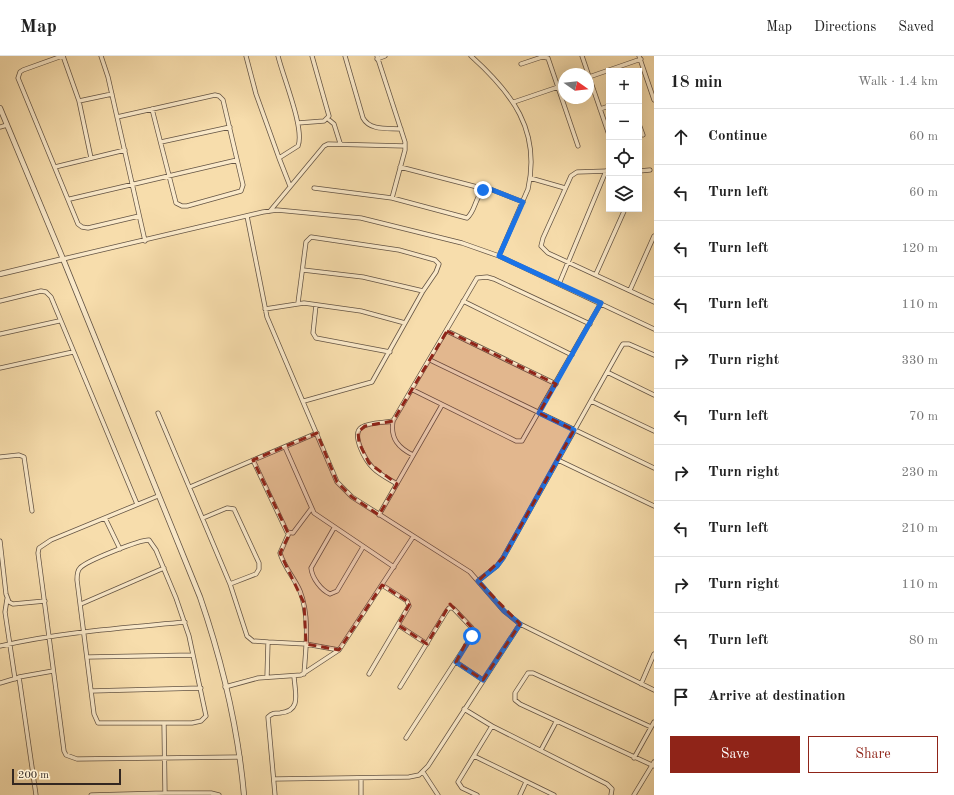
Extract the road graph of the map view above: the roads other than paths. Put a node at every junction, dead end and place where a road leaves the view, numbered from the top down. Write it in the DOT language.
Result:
graph roads {
  1 [pos="62,56"];
  2 [pos="101,56"];
  3 [pos="246,56"];
  4 [pos="278,56"];
  5 [pos="312,56"];
  6 [pos="344,56"];
  7 [pos="385,56"];
  8 [pos="471,56"];
  9 [pos="582,56"];
  10 [pos="377,57"];
  11 [pos="640,58"];
  12 [pos="521,64"];
  13 [pos="586,68"];
  14 [pos="594,75"];
  15 [pos="558,84"];
  16 [pos="558,87"];
  17 [pos="594,91"];
  18 [pos="112,94"];
  19 [pos="654,100"];
  20 [pos="79,101"];
  21 [pos="514,102"];
  22 [pos="564,104"];
  23 [pos="606,107"];
  24 [pos="0,108"];
  25 [pos="600,108"];
  26 [pos="152,109"];
  27 [pos="117,116"];
  28 [pos="328,119"];
  29 [pos="298,123"];
  30 [pos="7,125"];
  31 [pos="606,126"];
  32 [pos="0,127"];
  33 [pos="230,127"];
  34 [pos="401,129"];
  35 [pos="161,142"];
  36 [pos="340,143"];
  37 [pos="405,146"];
  38 [pos="578,146"];
  39 [pos="124,150"];
  40 [pos="91,158"];
  41 [pos="279,158"];
  42 [pos="237,160"];
  43 [pos="55,167"];
  44 [pos="400,167"];
  45 [pos="650,170"];
  46 [pos="606,171"];
  47 [pos="642,171"];
  48 [pos="606,173"];
  49 [pos="168,176"];
  50 [pos="530,178"];
  51 [pos="132,184"];
  52 [pos="290,186"];
  53 [pos="314,188"];
  54 [pos="565,188"];
  55 [pos="485,189"];
  56 [pos="392,198"];
  57 [pos="70,199"];
  58 [pos="523,202"];
  59 [pos="270,211"];
  60 [pos="624,212"];
  61 [pos="139,216"];
  62 [pos="248,216"];
  63 [pos="654,236"];
  64 [pos="145,241"];
  65 [pos="499,256"];
  66 [pos="64,259"];
  67 [pos="568,261"];
  68 [pos="303,270"];
  69 [pos="0,274"];
  70 [pos="596,274"];
  71 [pos="559,284"];
  72 [pos="630,290"];
  73 [pos="423,291"];
  74 [pos="0,301"];
  75 [pos="463,301"];
  76 [pos="654,302"];
  77 [pos="298,303"];
  78 [pos="601,303"];
  79 [pos="316,304"];
  80 [pos="265,309"];
  81 [pos="60,321"];
  82 [pos="405,323"];
  83 [pos="590,324"];
  84 [pos="654,329"];
  85 [pos="447,331"];
  86 [pos="0,334"];
  87 [pos="73,352"];
  88 [pos="390,352"];
  89 [pos="572,355"];
  90 [pos="654,355"];
  91 [pos="430,360"];
  92 [pos="0,368"];
  93 [pos="607,372"];
  94 [pos="556,384"];
  95 [pos="413,390"];
  96 [pos="654,395"];
  97 [pos="591,401"];
  98 [pos="304,402"];
  99 [pos="442,405"];
  100 [pos="158,413"];
  101 [pos="539,413"];
  102 [pos="393,421"];
  103 [pos="574,430"];
  104 [pos="654,431"];
  105 [pos="317,433"];
  106 [pos="285,447"];
  107 [pos="413,455"];
  108 [pos="0,457"];
  109 [pos="253,460"];
  110 [pos="558,460"];
  111 [pos="654,468"];
  112 [pos="397,484"];
  113 [pos="190,487"];
  114 [pos="158,496"];
  115 [pos="137,504"];
  116 [pos="654,506"];
  117 [pos="311,509"];
  118 [pos="32,511"];
  119 [pos="379,515"];
  120 [pos="105,518"];
  121 [pos="203,518"];
  122 [pos="334,528"];
  123 [pos="289,533"];
  124 [pos="413,537"];
  125 [pos="0,542"];
  126 [pos="364,547"];
  127 [pos="120,549"];
  128 [pos="394,567"];
  129 [pos="164,568"];
  130 [pos="478,581"];
  131 [pos="230,584"];
  132 [pos="382,585"];
  133 [pos="7,599"];
  134 [pos="45,601"];
  135 [pos="81,604"];
  136 [pos="184,622"];
  137 [pos="520,624"];
  138 [pos="398,625"];
  139 [pos="84,631"];
  140 [pos="48,636"];
  141 [pos="268,642"];
  142 [pos="9,644"];
  143 [pos="306,644"];
  144 [pos="427,644"];
  145 [pos="0,646"];
  146 [pos="339,650"];
  147 [pos="654,654"];
  148 [pos="193,655"];
  149 [pos="88,657"];
  150 [pos="456,662"];
  151 [pos="53,672"];
  152 [pos="304,674"];
  153 [pos="369,674"];
  154 [pos="294,676"];
  155 [pos="20,677"];
  156 [pos="267,677"];
  157 [pos="15,679"];
  158 [pos="483,680"];
  159 [pos="0,683"];
  160 [pos="641,684"];
  161 [pos="225,687"];
  162 [pos="400,687"];
  163 [pos="201,688"];
  164 [pos="654,690"];
  165 [pos="91,692"];
  166 [pos="464,710"];
  167 [pos="556,722"];
  168 [pos="654,722"];
  169 [pos="164,723"];
  170 [pos="492,726"];
  171 [pos="651,727"];
  172 [pos="406,738"];
  173 [pos="541,750"];
  174 [pos="474,756"];
  175 [pos="166,758"];
  176 [pos="240,758"];
  177 [pos="634,758"];
  178 [pos="653,764"];
  179 [pos="423,772"];
  180 [pos="361,778"];
  181 [pos="274,779"];
  182 [pos="526,782"];
  183 [pos="165,793"];
  184 [pos="36,795"];
  185 [pos="91,795"];
  186 [pos="117,795"];
  187 [pos="219,795"];
  188 [pos="244,795"];
  189 [pos="275,795"];
  190 [pos="361,795"];
  191 [pos="438,795"];
  192 [pos="477,795"];
  193 [pos="520,795"];
  194 [pos="554,795"];
  195 [pos="611,795"];
  196 [pos="634,795"];
  1 -- 20 [label="street"];
  1 -- 43 [label="street"];
  2 -- 18 [label="street"];
  3 -- 41 [label="street"];
  4 -- 29 [label="street"];
  5 -- 28 [label="street"];
  6 -- 34 [label="street"];
  7 -- 10 [label="street"];
  8 -- 21 [label="street"];
  9 -- 13 [label="street"];
  10 -- 34 [label="street"];
  11 -- 14 [label="street"];
  11 -- 19 [label="street"];
  12 -- 15 [label="street"];
  16 -- 21 [label="street"];
  17 -- 25 [label="street"];
  18 -- 20 [label="street"];
  18 -- 27 [label="street"];
  20 -- 40 [label="street"];
  21 -- 50 [label="street"];
  22 -- 38 [label="street"];
  23 -- 25 [label="street"];
  24 -- 30 [label="street"];
  25 -- 31 [label="street"];
  26 -- 27 [label="street"];
  26 -- 33 [label="street"];
  26 -- 35 [label="street"];
  27 -- 39 [label="street"];
  28 -- 29 [label="street"];
  28 -- 36 [label="street"];
  29 -- 41 [label="street"];
  30 -- 32 [label="street"];
  30 -- 66 [label="street"];
  33 -- 35 [label="street"];
  33 -- 42 [label="street"];
  34 -- 37 [label="street"];
  35 -- 49 [label="street"];
  36 -- 37 [label="street"];
  36 -- 52 [label="street"];
  37 -- 44 [label="street"];
  39 -- 40 [label="street"];
  39 -- 51 [label="street"];
  40 -- 43 [label="street"];
  41 -- 52 [label="street"];
  42 -- 49 [label="street"];
  42 -- 49 [label="street"];
  43 -- 57 [label="street"];
  44 -- 55 [label="street"];
  44 -- 56 [label="street"];
  45 -- 47 [label="street"];
  46 -- 54 [label="street"];
  48 -- 67 [label="street"];
  49 -- 51 [label="street"];
  50 -- 54 [label="street"];
  50 -- 58 [label="street"];
  51 -- 57 [label="street"];
  51 -- 61 [label="street"];
  52 -- 59 [label="street"];
  53 -- 56 [label="street"];
  54 -- 67 [label="street"];
  55 -- 56 [label="street"];
  55 -- 58 [label="street"];
  57 -- 61 [label="street"];
  58 -- 65 [label="street"];
  59 -- 62 [label="street"];
  59 -- 65 [label="street"];
  60 -- 70 [label="street"];
  61 -- 64 [label="street"];
  62 -- 64 [label="street"];
  62 -- 80 [label="street"];
  63 -- 72 [label="street"];
  64 -- 66 [label="street"];
  65 -- 71 [label="street"];
  66 -- 69 [label="street"];
  66 -- 114 [label="street"];
  67 -- 70 [label="street"];
  67 -- 71 [label="street"];
  68 -- 73 [label="street"];
  68 -- 73 [label="street"];
  68 -- 77 [label="street"];
  70 -- 72 [label="street"];
  71 -- 78 [label="street"];
  72 -- 76 [label="street"];
  73 -- 82 [label="street"];
  74 -- 81 [label="street"];
  75 -- 83 [label="street"];
  75 -- 85 [label="street"];
  75 -- 89 [label="street"];
  77 -- 79 [label="street"];
  77 -- 80 [label="street"];
  78 -- 83 [label="street"];
  78 -- 84 [label="street"];
  79 -- 82 [label="street"];
  79 -- 88 [label="street"];
  80 -- 98 [label="street"];
  81 -- 86 [label="street"];
  81 -- 87 [label="street"];
  82 -- 88 [label="street"];
  83 -- 89 [label="street"];
  85 -- 91 [label="street"];
  85 -- 94 [label="street"];
  87 -- 92 [label="street"];
  87 -- 115 [label="street"];
  88 -- 98 [label="street"];
  89 -- 94 [label="street"];
  90 -- 93 [label="street"];
  91 -- 95 [label="street"];
  91 -- 101 [label="street"];
  93 -- 96 [label="street"];
  93 -- 97 [label="street"];
  94 -- 101 [label="street"];
  95 -- 99 [label="street"];
  95 -- 102 [label="street"];
  97 -- 103 [label="street"];
  97 -- 104 [label="street"];
  98 -- 105 [label="street"];
  99 -- 101 [label="street"];
  99 -- 107 [label="street"];
  100 -- 113 [label="street"];
  101 -- 103 [label="street"];
  102 -- 107 [label="street"];
  102 -- 112 [label="street"];
  103 -- 110 [label="street"];
  103 -- 111 [label="street"];
  105 -- 106 [label="street"];
  105 -- 119 [label="street"];
  106 -- 109 [label="street"];
  106 -- 117 [label="street"];
  107 -- 112 [label="street"];
  108 -- 118 [label="street"];
  109 -- 113 [label="street"];
  109 -- 123 [label="street"];
  110 -- 116 [label="street"];
  110 -- 130 [label="street"];
  112 -- 119 [label="street"];
  113 -- 121 [label="street"];
  114 -- 115 [label="street"];
  114 -- 161 [label="street"];
  115 -- 120 [label="street"];
  117 -- 122 [label="street"];
  117 -- 123 [label="street"];
  119 -- 124 [label="street"];
  120 -- 127 [label="street"];
  120 -- 134 [label="street"];
  121 -- 131 [label="street"];
  121 -- 131 [label="street"];
  122 -- 126 [label="street"];
  122 -- 126 [label="street"];
  123 -- 143 [label="street"];
  124 -- 128 [label="street"];
  124 -- 130 [label="street"];
  125 -- 133 [label="street"];
  126 -- 128 [label="street"];
  127 -- 129 [label="street"];
  127 -- 135 [label="street"];
  128 -- 132 [label="street"];
  129 -- 135 [label="street"];
  129 -- 136 [label="street"];
  130 -- 137 [label="street"];
  131 -- 141 [label="street"];
  132 -- 138 [label="street"];
  132 -- 146 [label="street"];
  133 -- 134 [label="street"];
  133 -- 142 [label="street"];
  134 -- 140 [label="street"];
  135 -- 139 [label="street"];
  136 -- 139 [label="street"];
  136 -- 148 [label="street"];
  137 -- 158 [label="street"];
  137 -- 160 [label="street"];
  138 -- 144 [label="street"];
  138 -- 153 [label="street"];
  139 -- 140 [label="street"];
  139 -- 149 [label="street"];
  140 -- 142 [label="street"];
  140 -- 151 [label="street"];
  141 -- 143 [label="street"];
  141 -- 156 [label="street"];
  142 -- 145 [label="street"];
  142 -- 157 [label="street"];
  143 -- 146 [label="street"];
  143 -- 152 [label="street"];
  144 -- 150 [label="street"];
  144 -- 162 [label="street"];
  146 -- 152 [label="street"];
  147 -- 160 [label="street"];
  148 -- 149 [label="street"];
  148 -- 163 [label="street"];
  149 -- 165 [label="street"];
  150 -- 158 [label="street"];
  150 -- 172 [label="street"];
  151 -- 155 [label="street"];
  151 -- 175 [label="street"];
  152 -- 154 [label="street"];
  154 -- 156 [label="street"];
  154 -- 181 [label="street"];
  155 -- 157 [label="street"];
  155 -- 184 [label="street"];
  156 -- 161 [label="street"];
  157 -- 159 [label="street"];
  158 -- 166 [label="street"];
  160 -- 164 [label="street"];
  161 -- 176 [label="street"];
  163 -- 165 [label="street"];
  163 -- 169 [label="street"];
  165 -- 169 [label="street"];
  166 -- 170 [label="street"];
  166 -- 179 [label="street"];
  167 -- 171 [label="street"];
  167 -- 173 [label="street"];
  167 -- 177 [label="street"];
  168 -- 171 [label="street"];
  169 -- 175 [label="street"];
  170 -- 173 [label="street"];
  170 -- 174 [label="street"];
  171 -- 177 [label="street"];
  173 -- 195 [label="street"];
  174 -- 182 [label="street"];
  174 -- 192 [label="street"];
  175 -- 176 [label="street"];
  175 -- 183 [label="street"];
  176 -- 188 [label="street"];
  177 -- 178 [label="street"];
  178 -- 196 [label="street"];
  179 -- 180 [label="street"];
  179 -- 191 [label="street"];
  180 -- 181 [label="street"];
  180 -- 190 [label="street"];
  181 -- 189 [label="street"];
  182 -- 193 [label="street"];
  182 -- 194 [label="street"];
  183 -- 186 [label="street"];
  183 -- 187 [label="street"];
  185 -- 186 [label="street"];
}
